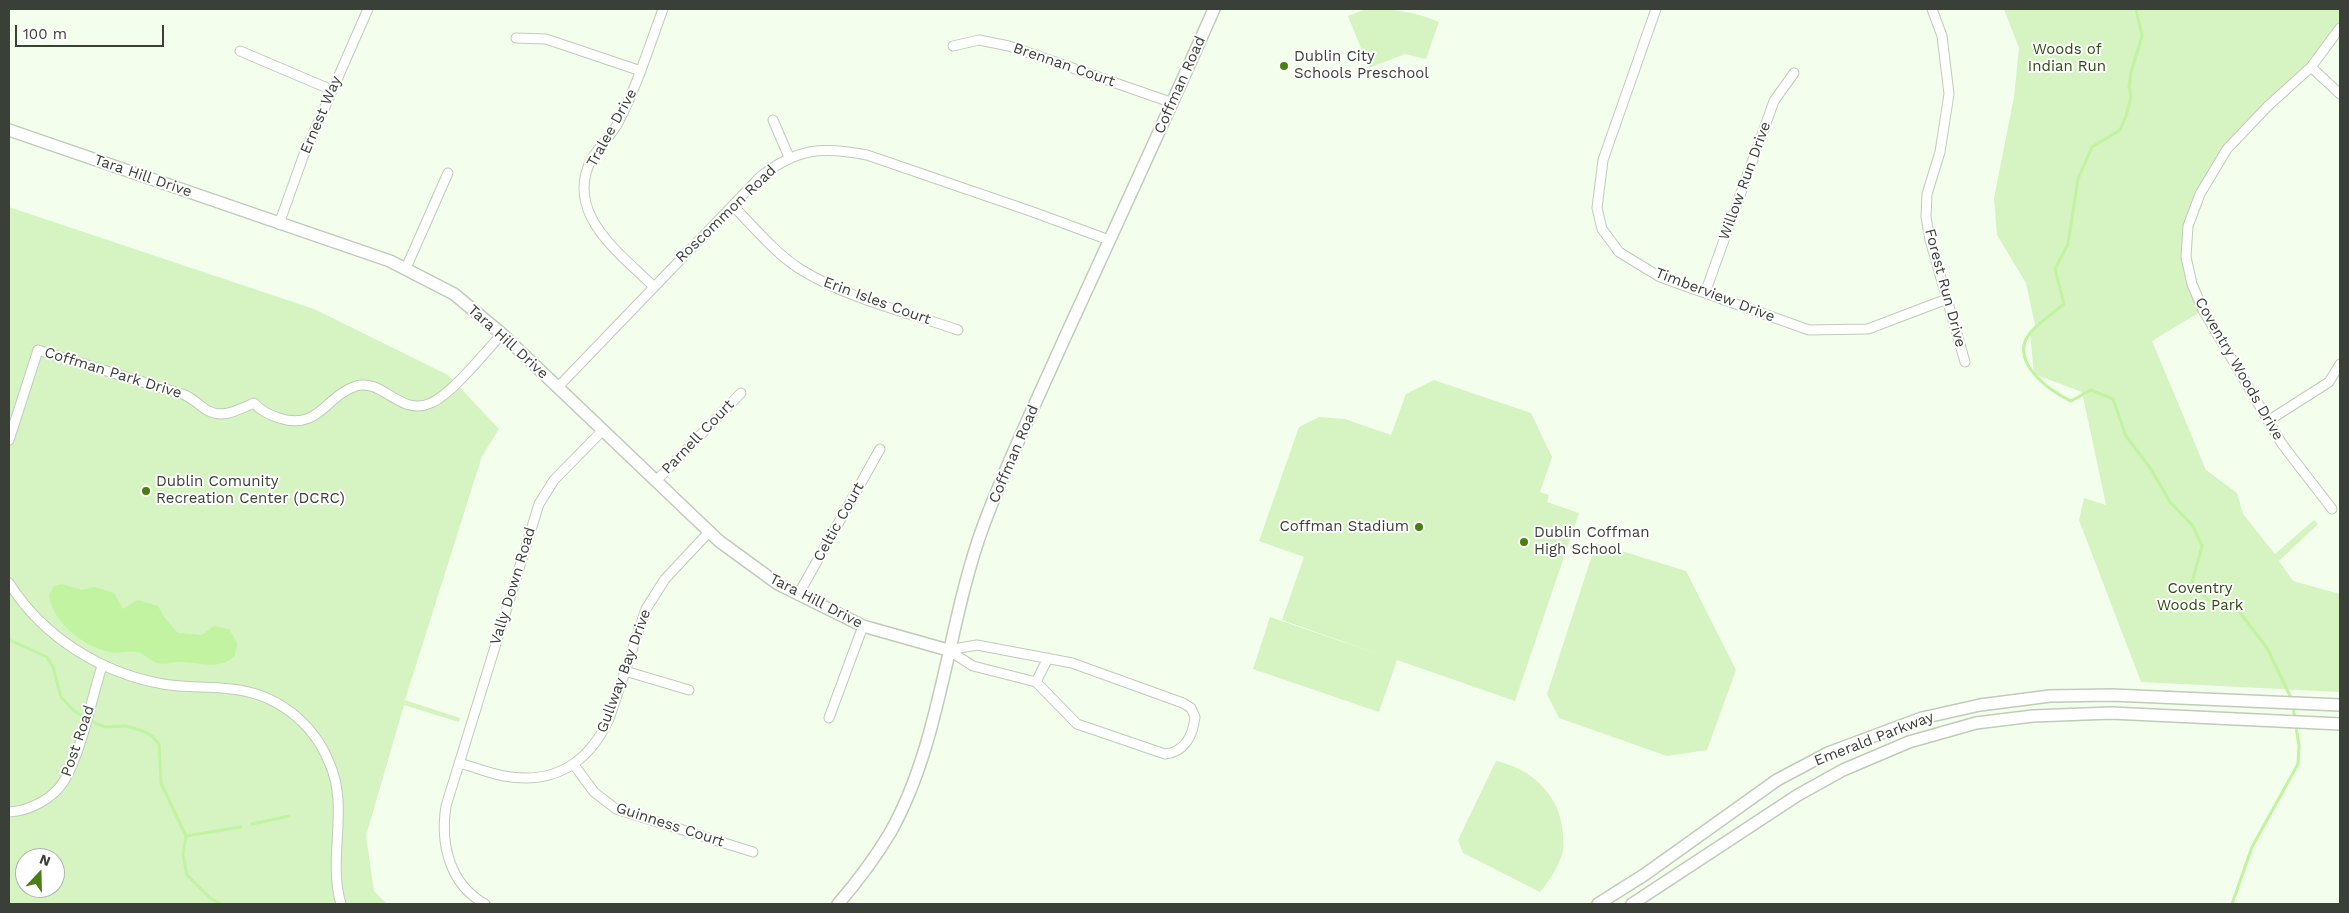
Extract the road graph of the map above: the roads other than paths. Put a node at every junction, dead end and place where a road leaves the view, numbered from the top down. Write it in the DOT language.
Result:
graph roads {
  1 [pos="368,9"];
  2 [pos="663,9"];
  3 [pos="1214,9"];
  4 [pos="1656,9"];
  5 [pos="1932,9"];
  6 [pos="2340,28"];
  7 [pos="516,38"];
  8 [pos="953,46"];
  9 [pos="240,50"];
  10 [pos="2311,68"];
  11 [pos="641,72"];
  12 [pos="1794,73"];
  13 [pos="332,90"];
  14 [pos="2340,94"];
  15 [pos="1173,103"];
  16 [pos="773,120"];
  17 [pos="9,130"];
  18 [pos="789,157"];
  19 [pos="448,172"];
  20 [pos="733,206"];
  21 [pos="279,224"];
  22 [pos="1108,240"];
  23 [pos="406,268"];
  24 [pos="653,286"];
  25 [pos="1705,293"];
  26 [pos="1946,299"];
  27 [pos="958,330"];
  28 [pos="502,334"];
  29 [pos="1965,362"];
  30 [pos="2340,364"];
  31 [pos="558,387"];
  32 [pos="740,393"];
  33 [pos="2268,421"];
  34 [pos="603,430"];
  35 [pos="9,440"];
  36 [pos="880,449"];
  37 [pos="656,481"];
  38 [pos="2332,509"];
  39 [pos="710,531"];
  40 [pos="9,583"];
  41 [pos="798,595"];
  42 [pos="863,626"];
  43 [pos="948,650"];
  44 [pos="1048,658"];
  45 [pos="102,666"];
  46 [pos="624,671"];
  47 [pos="1036,682"];
  48 [pos="689,690"];
  49 [pos="2335,705"];
  50 [pos="828,718"];
  51 [pos="2340,724"];
  52 [pos="459,762"];
  53 [pos="574,765"];
  54 [pos="9,812"];
  55 [pos="753,852"];
  56 [pos="341,904"];
  57 [pos="485,904"];
  58 [pos="838,904"];
  59 [pos="1598,904"];
  60 [pos="1632,904"];
  1 -- 13 [label="street, Ernest Way"];
  2 -- 11 [label="street, Tralee Drive"];
  3 -- 15 [label="main road, Coffman Road"];
  4 -- 25 [label="street, Timberview Drive"];
  5 -- 26 [label="street, Forest Run Drive"];
  6 -- 10 [label="street, Coventry Woods Drive"];
  7 -- 11 [label="street"];
  8 -- 15 [label="street, Brennan Court"];
  9 -- 13 [label="street"];
  10 -- 14 [label="street"];
  10 -- 33 [label="street, Coventry Woods Drive"];
  11 -- 24 [label="street, Tralee Drive"];
  12 -- 25 [label="street, Willow Run Drive"];
  13 -- 21 [label="street, Ernest Way"];
  15 -- 22 [label="main road, Coffman Road"];
  16 -- 18 [label="street"];
  17 -- 21 [label="main road, Tara Hill Drive"];
  18 -- 20 [label="street, Roscommon Road"];
  18 -- 22 [label="street, Roscommon Road"];
  19 -- 23 [label="street"];
  20 -- 24 [label="street, Roscommon Road"];
  20 -- 27 [label="street, Erin Isles Court"];
  21 -- 23 [label="main road, Tara Hill Drive"];
  22 -- 43 [label="main road, Coffman Road"];
  23 -- 28 [label="main road, Tara Hill Drive"];
  24 -- 31 [label="street, Roscommon Road"];
  25 -- 26 [label="street, Timberview Drive"];
  26 -- 29 [label="street, Forest Run Drive"];
  28 -- 31 [label="main road, Tara Hill Drive"];
  28 -- 35 [label="street, Coffman Park Drive"];
  30 -- 33 [label="street"];
  31 -- 34 [label="main road, Tara Hill Drive"];
  32 -- 37 [label="street, Parnell Court"];
  33 -- 38 [label="street, Coventry Woods Drive"];
  34 -- 37 [label="main road, Tara Hill Drive"];
  34 -- 52 [label="street, Vally Down Road"];
  36 -- 41 [label="street, Celtic Court"];
  37 -- 39 [label="main road, Tara Hill Drive"];
  39 -- 41 [label="main road, Tara Hill Drive"];
  39 -- 46 [label="street, Gullway Bay Drive"];
  40 -- 45 [label="street"];
  41 -- 42 [label="main road, Tara Hill Drive"];
  42 -- 43 [label="main road, Tara Hill Drive"];
  42 -- 50 [label="street"];
  43 -- 44 [label="street"];
  43 -- 47 [label="street"];
  43 -- 58 [label="main road, Coffman Road"];
  44 -- 47 [label="street"];
  44 -- 47 [label="street"];
  45 -- 54 [label="street, Post Road"];
  45 -- 56 [label="street"];
  46 -- 48 [label="street"];
  46 -- 53 [label="street, Gullway Bay Drive"];
  49 -- 59 [label="main road, Emerald Parkway"];
  51 -- 60 [label="main road, Emerald Parkway"];
  52 -- 53 [label="street, Gullway Bay Drive"];
  52 -- 57 [label="street, Vally Down Road"];
  53 -- 55 [label="street, Guinness Court"];
}
